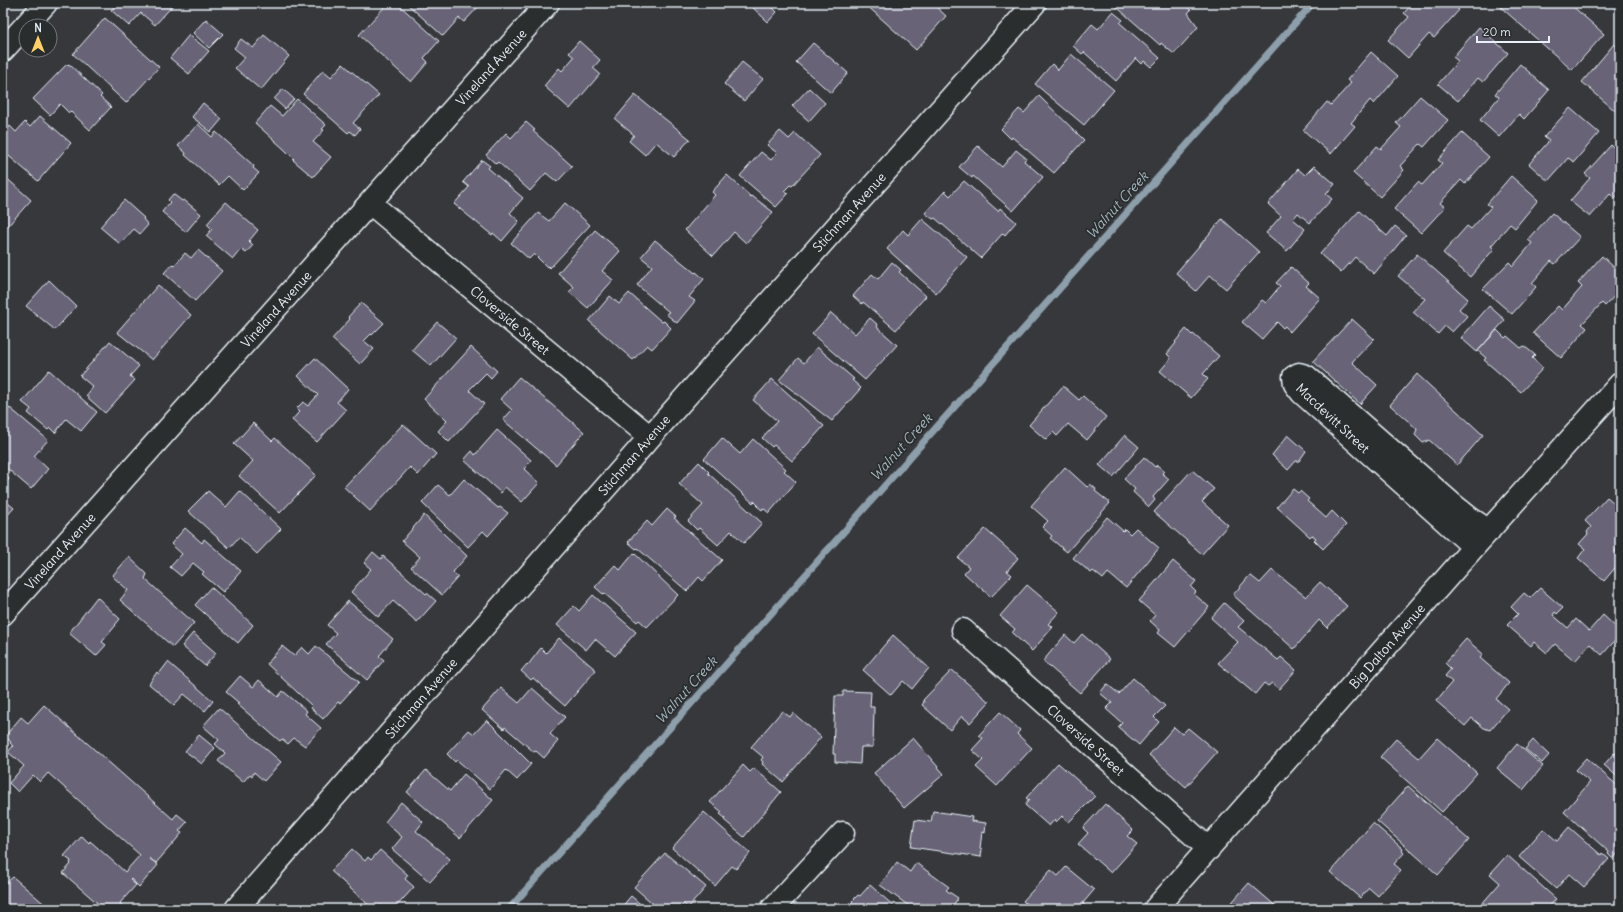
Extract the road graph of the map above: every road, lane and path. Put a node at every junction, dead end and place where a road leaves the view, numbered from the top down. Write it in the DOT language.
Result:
graph roads {
  1 [pos="46,3"];
  2 [pos="548,3"];
  3 [pos="1036,3"];
  4 [pos="3,50"];
  5 [pos="370,203"];
  6 [pos="1620,384"];
  7 [pos="650,437"];
  8 [pos="1489,531"];
  9 [pos="1474,547"];
  10 [pos="3,614"];
  11 [pos="963,630"];
  12 [pos="842,832"];
  13 [pos="1209,849"];
  14 [pos="236,909"];
  15 [pos="772,909"];
  16 [pos="1155,909"];
  1 -- 4 [label="street"];
  2 -- 5 [label="street, Vineland Avenue"];
  3 -- 7 [label="street, Stichman Avenue"];
  5 -- 7 [label="street, Cloverside Street"];
  5 -- 10 [label="street, Vineland Avenue"];
  6 -- 8 [label="street, Big Dalton Avenue"];
  7 -- 14 [label="street, Stichman Avenue"];
  8 -- 9 [label="street, Big Dalton Avenue"];
  8 -- 9 [label="street, Macdevitt Street"];
  9 -- 13 [label="street, Big Dalton Avenue"];
  11 -- 13 [label="street, Cloverside Street"];
  12 -- 15 [label="street"];
  13 -- 16 [label="street, Big Dalton Avenue"];
}
